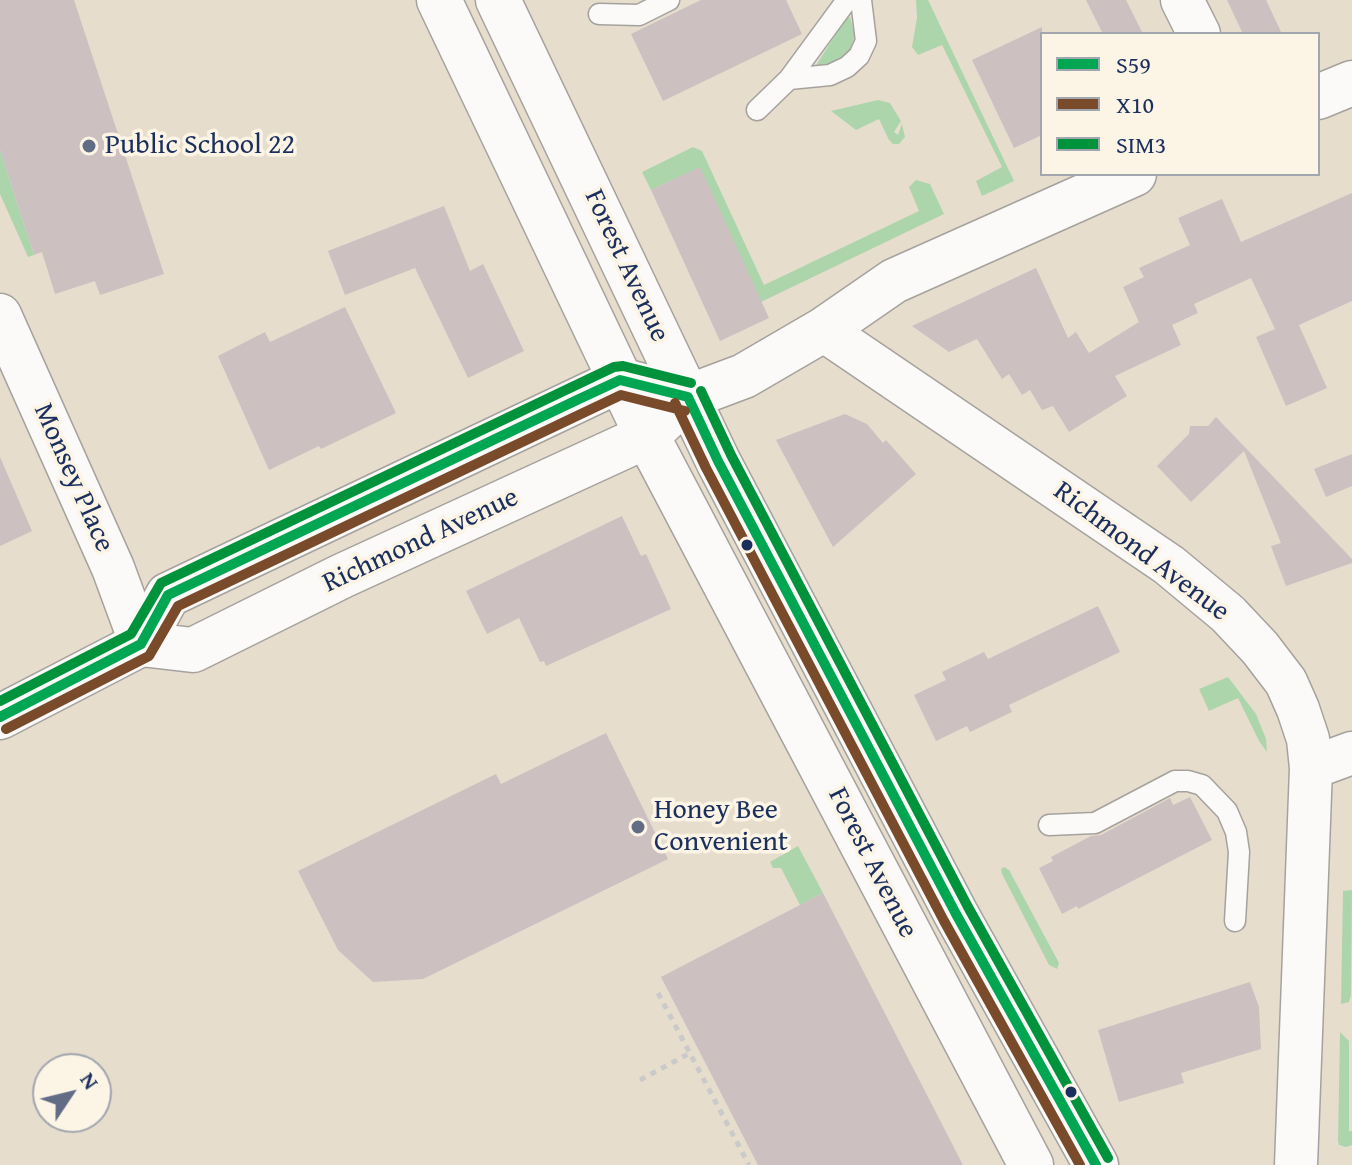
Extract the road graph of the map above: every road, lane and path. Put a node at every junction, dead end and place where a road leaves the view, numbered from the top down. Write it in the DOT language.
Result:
graph roads {
  1 [pos="439,0"];
  2 [pos="498,0"];
  3 [pos="669,0"];
  4 [pos="847,0"];
  5 [pos="861,0"];
  6 [pos="1182,0"];
  7 [pos="599,14"];
  8 [pos="1198,32"];
  9 [pos="789,79"];
  10 [pos="1352,83"];
  11 [pos="1320,96"];
  12 [pos="757,110"];
  13 [pos="1130,176"];
  14 [pos="0,315"];
  15 [pos="823,330"];
  16 [pos="620,380"];
  17 [pos="688,397"];
  18 [pos="647,436"];
  19 [pos="141,644"];
  20 [pos="0,717"];
  21 [pos="1352,753"];
  22 [pos="1311,768"];
  23 [pos="1049,825"];
  24 [pos="1235,921"];
  25 [pos="658,993"];
  26 [pos="690,1053"];
  27 [pos="640,1080"];
  28 [pos="749,1165"];
  29 [pos="1031,1165"];
  30 [pos="1096,1165"];
  31 [pos="1296,1165"];
  1 -- 16 [label="main road, Forest Avenue"];
  2 -- 17 [label="main road, Forest Avenue"];
  3 -- 7 [label="lane"];
  4 -- 9 [label="lane"];
  5 -- 9 [label="lane"];
  6 -- 8 [label="street"];
  9 -- 12 [label="lane"];
  10 -- 11 [label="main road"];
  13 -- 15 [label="main road"];
  14 -- 19 [label="street, Monsey Place"];
  15 -- 17 [label="main road, Richmond Avenue"];
  15 -- 22 [label="street, Richmond Avenue"];
  16 -- 17 [label="main road"];
  16 -- 18 [label="main road, Forest Avenue"];
  16 -- 19 [label="main road, Richmond Avenue"];
  17 -- 18 [label="main road, Richmond Avenue"];
  17 -- 30 [label="main road, Forest Avenue"];
  18 -- 19 [label="main road, Richmond Avenue"];
  18 -- 29 [label="main road, Forest Avenue"];
  19 -- 20 [label="main road"];
  21 -- 22 [label="street"];
  22 -- 31 [label="street, Richmond Avenue"];
  23 -- 24 [label="lane"];
  25 -- 26 [label="path"];
  26 -- 27 [label="path"];
  26 -- 28 [label="path"];
}
